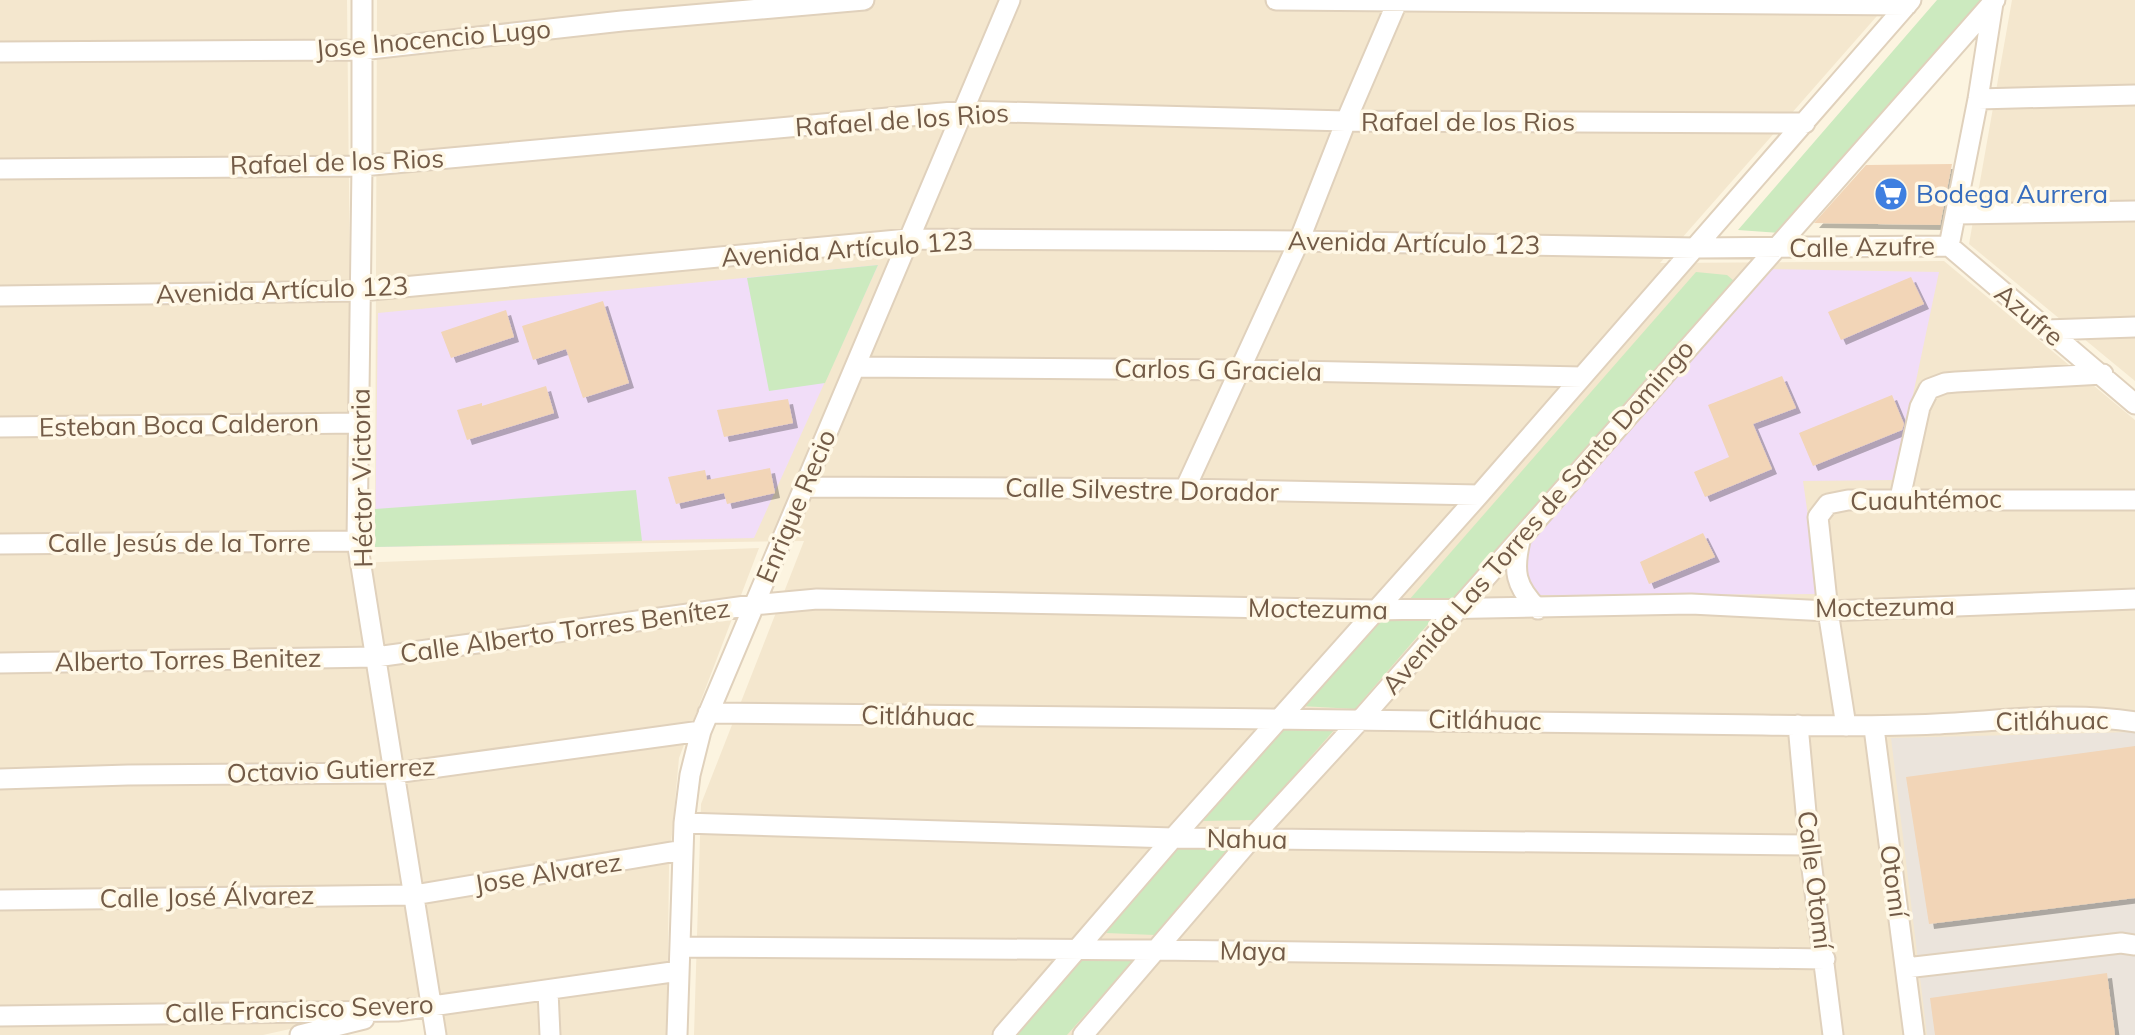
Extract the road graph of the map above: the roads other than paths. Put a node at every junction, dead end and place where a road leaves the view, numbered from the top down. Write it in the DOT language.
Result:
graph roads {
  1 [pos="362,0"];
  2 [pos="864,0"];
  3 [pos="1010,0"];
  4 [pos="1276,0"];
  5 [pos="1397,1"];
  6 [pos="1994,1"];
  7 [pos="1909,3"];
  8 [pos="361,50"];
  9 [pos="0,52"];
  10 [pos="2135,95"];
  11 [pos="1979,99"];
  12 [pos="964,110"];
  13 [pos="1346,121"];
  14 [pos="1805,124"];
  15 [pos="362,166"];
  16 [pos="0,169"];
  17 [pos="2135,211"];
  18 [pos="1956,214"];
  19 [pos="908,239"];
  20 [pos="1299,241"];
  21 [pos="1950,246"];
  22 [pos="1696,248"];
  23 [pos="1774,248"];
  24 [pos="361,291"];
  25 [pos="0,296"];
  26 [pos="2135,327"];
  27 [pos="2046,330"];
  28 [pos="855,367"];
  29 [pos="1241,370"];
  30 [pos="2103,374"];
  31 [pos="1582,377"];
  32 [pos="2135,404"];
  33 [pos="357,423"];
  34 [pos="0,427"];
  35 [pos="804,487"];
  36 [pos="1185,489"];
  37 [pos="1479,495"];
  38 [pos="1900,498"];
  39 [pos="2135,500"];
  40 [pos="1521,537"];
  41 [pos="357,541"];
  42 [pos="0,544"];
  43 [pos="2135,599"];
  44 [pos="753,605"];
  45 [pos="1538,609"];
  46 [pos="1376,610"];
  47 [pos="1456,610"];
  48 [pos="1828,611"];
  49 [pos="376,657"];
  50 [pos="0,663"];
  51 [pos="708,713"];
  52 [pos="1362,718"];
  53 [pos="1278,719"];
  54 [pos="2135,722"];
  55 [pos="1798,725"];
  56 [pos="1846,726"];
  57 [pos="1874,727"];
  58 [pos="701,731"];
  59 [pos="395,773"];
  60 [pos="0,779"];
  61 [pos="684,823"];
  62 [pos="1173,838"];
  63 [pos="1251,839"];
  64 [pos="1809,845"];
  65 [pos="683,850"];
  66 [pos="414,895"];
  67 [pos="0,900"];
  68 [pos="2135,945"];
  69 [pos="680,947"];
  70 [pos="1077,950"];
  71 [pos="1154,950"];
  72 [pos="1825,959"];
  73 [pos="1906,968"];
  74 [pos="679,971"];
  75 [pos="548,991"];
  76 [pos="432,1006"];
  77 [pos="397,1011"];
  78 [pos="0,1016"];
  79 [pos="300,1035"];
  80 [pos="436,1035"];
  81 [pos="550,1035"];
  82 [pos="677,1035"];
  83 [pos="1003,1035"];
  84 [pos="1083,1035"];
  85 [pos="1833,1035"];
  86 [pos="1914,1035"];
  1 -- 8 [label="street, Héctor Victoria"];
  2 -- 8 [label="street, Jose Inocencio Lugo"];
  3 -- 12 [label="street, Enrique Recio"];
  4 -- 5 [label="street"];
  5 -- 7 [label="street"];
  5 -- 13 [label="street"];
  6 -- 11 [label="street"];
  6 -- 23 [label="street, Avenida Las Torres de Santo Domingo"];
  7 -- 14 [label="street"];
  8 -- 9 [label="street, Jose Inocencio Lugo"];
  8 -- 15 [label="street, Héctor Victoria"];
  10 -- 11 [label="street"];
  11 -- 18 [label="street"];
  12 -- 13 [label="street, Rafael de los Rios"];
  12 -- 15 [label="street, Rafael de los Rios"];
  12 -- 19 [label="street, Enrique Recio"];
  13 -- 14 [label="street, Rafael de los Rios"];
  13 -- 20 [label="street"];
  14 -- 22 [label="street"];
  15 -- 16 [label="street, Rafael de los Rios"];
  15 -- 24 [label="street, Héctor Victoria"];
  17 -- 18 [label="street"];
  18 -- 21 [label="street"];
  19 -- 20 [label="street, Avenida Artículo 123"];
  19 -- 24 [label="street, Avenida Artículo 123"];
  19 -- 28 [label="street, Enrique Recio"];
  20 -- 22 [label="street, Avenida Artículo 123"];
  20 -- 29 [label="street"];
  21 -- 23 [label="street, Calle Azufre"];
  21 -- 27 [label="street, Azufre"];
  22 -- 23 [label="street, Avenida Artículo 123"];
  22 -- 31 [label="street"];
  23 -- 40 [label="street, Avenida Las Torres de Santo Domingo"];
  24 -- 25 [label="street, Avenida Artículo 123"];
  24 -- 33 [label="street, Héctor Victoria"];
  26 -- 27 [label="street"];
  27 -- 30 [label="street, Azufre"];
  28 -- 29 [label="street, Carlos G Graciela"];
  28 -- 35 [label="street, Enrique Recio"];
  29 -- 31 [label="street, Carlos G Graciela"];
  29 -- 36 [label="street"];
  30 -- 32 [label="street, Azufre"];
  30 -- 38 [label="street"];
  31 -- 37 [label="street"];
  33 -- 34 [label="street, Esteban Boca Calderon"];
  33 -- 41 [label="street, Héctor Victoria"];
  35 -- 36 [label="street, Calle Silvestre Dorador"];
  35 -- 44 [label="street, Enrique Recio"];
  36 -- 37 [label="street, Calle Silvestre Dorador"];
  37 -- 46 [label="street"];
  38 -- 39 [label="street, Cuauhtémoc"];
  38 -- 48 [label="street, Cuauhtémoc"];
  40 -- 45 [label="street"];
  40 -- 47 [label="street, Avenida Las Torres de Santo Domingo"];
  41 -- 42 [label="street, Calle Jesús de la Torre"];
  41 -- 49 [label="street, Héctor Victoria"];
  43 -- 48 [label="street, Moctezuma"];
  44 -- 46 [label="street, Moctezuma"];
  44 -- 49 [label="street, Calle Alberto Torres Benítez"];
  44 -- 51 [label="street, Enrique Recio"];
  45 -- 47 [label="street, Moctezuma"];
  45 -- 48 [label="street, Moctezuma"];
  46 -- 47 [label="street, Moctezuma"];
  46 -- 53 [label="street"];
  47 -- 52 [label="street, Avenida Las Torres de Santo Domingo"];
  48 -- 56 [label="street"];
  49 -- 50 [label="street, Alberto Torres Benitez"];
  49 -- 59 [label="street, Héctor Victoria"];
  51 -- 53 [label="street, Citláhuac"];
  51 -- 58 [label="street, Enrique Recio"];
  52 -- 53 [label="street, Citláhuac"];
  52 -- 55 [label="street, Citláhuac"];
  52 -- 63 [label="street, Avenida Las Torres de Santo Domingo"];
  53 -- 62 [label="street"];
  54 -- 57 [label="street, Citláhuac"];
  55 -- 56 [label="street, Citláhuac"];
  55 -- 64 [label="street, Calle Otomí"];
  56 -- 57 [label="street, Citláhuac"];
  57 -- 73 [label="street, Otomí"];
  58 -- 59 [label="street, Octavio Gutierrez"];
  58 -- 61 [label="street, Enrique Recio"];
  59 -- 60 [label="street, Octavio Gutierrez"];
  59 -- 66 [label="street, Héctor Victoria"];
  61 -- 62 [label="street, Nahua"];
  61 -- 65 [label="street, Enrique Recio"];
  62 -- 63 [label="street, Nahua"];
  62 -- 70 [label="street"];
  63 -- 64 [label="street, Nahua"];
  63 -- 71 [label="street, Avenida Las Torres de Santo Domingo"];
  64 -- 72 [label="street, Calle Otomí"];
  65 -- 66 [label="street, Jose Alvarez"];
  65 -- 69 [label="street, Enrique Recio"];
  66 -- 67 [label="street, Calle José Álvarez"];
  66 -- 76 [label="street, Héctor Victoria"];
  68 -- 73 [label="street"];
  69 -- 70 [label="street, Maya"];
  69 -- 74 [label="street, Enrique Recio"];
  70 -- 71 [label="street, Maya"];
  70 -- 83 [label="street"];
  71 -- 72 [label="street, Maya"];
  71 -- 84 [label="street, Avenida Las Torres de Santo Domingo"];
  72 -- 85 [label="street, Calle Otomí"];
  73 -- 86 [label="street, Otomí"];
  74 -- 75 [label="street, Calle Francisco Severo"];
  74 -- 82 [label="street, Enrique Recio"];
  75 -- 76 [label="street, Calle Francisco Severo"];
  75 -- 81 [label="street"];
  76 -- 77 [label="street, Calle Francisco Severo"];
  76 -- 80 [label="street, Héctor Victoria"];
  77 -- 78 [label="street, Calle Francisco Severo"];
  77 -- 79 [label="street"];
}
